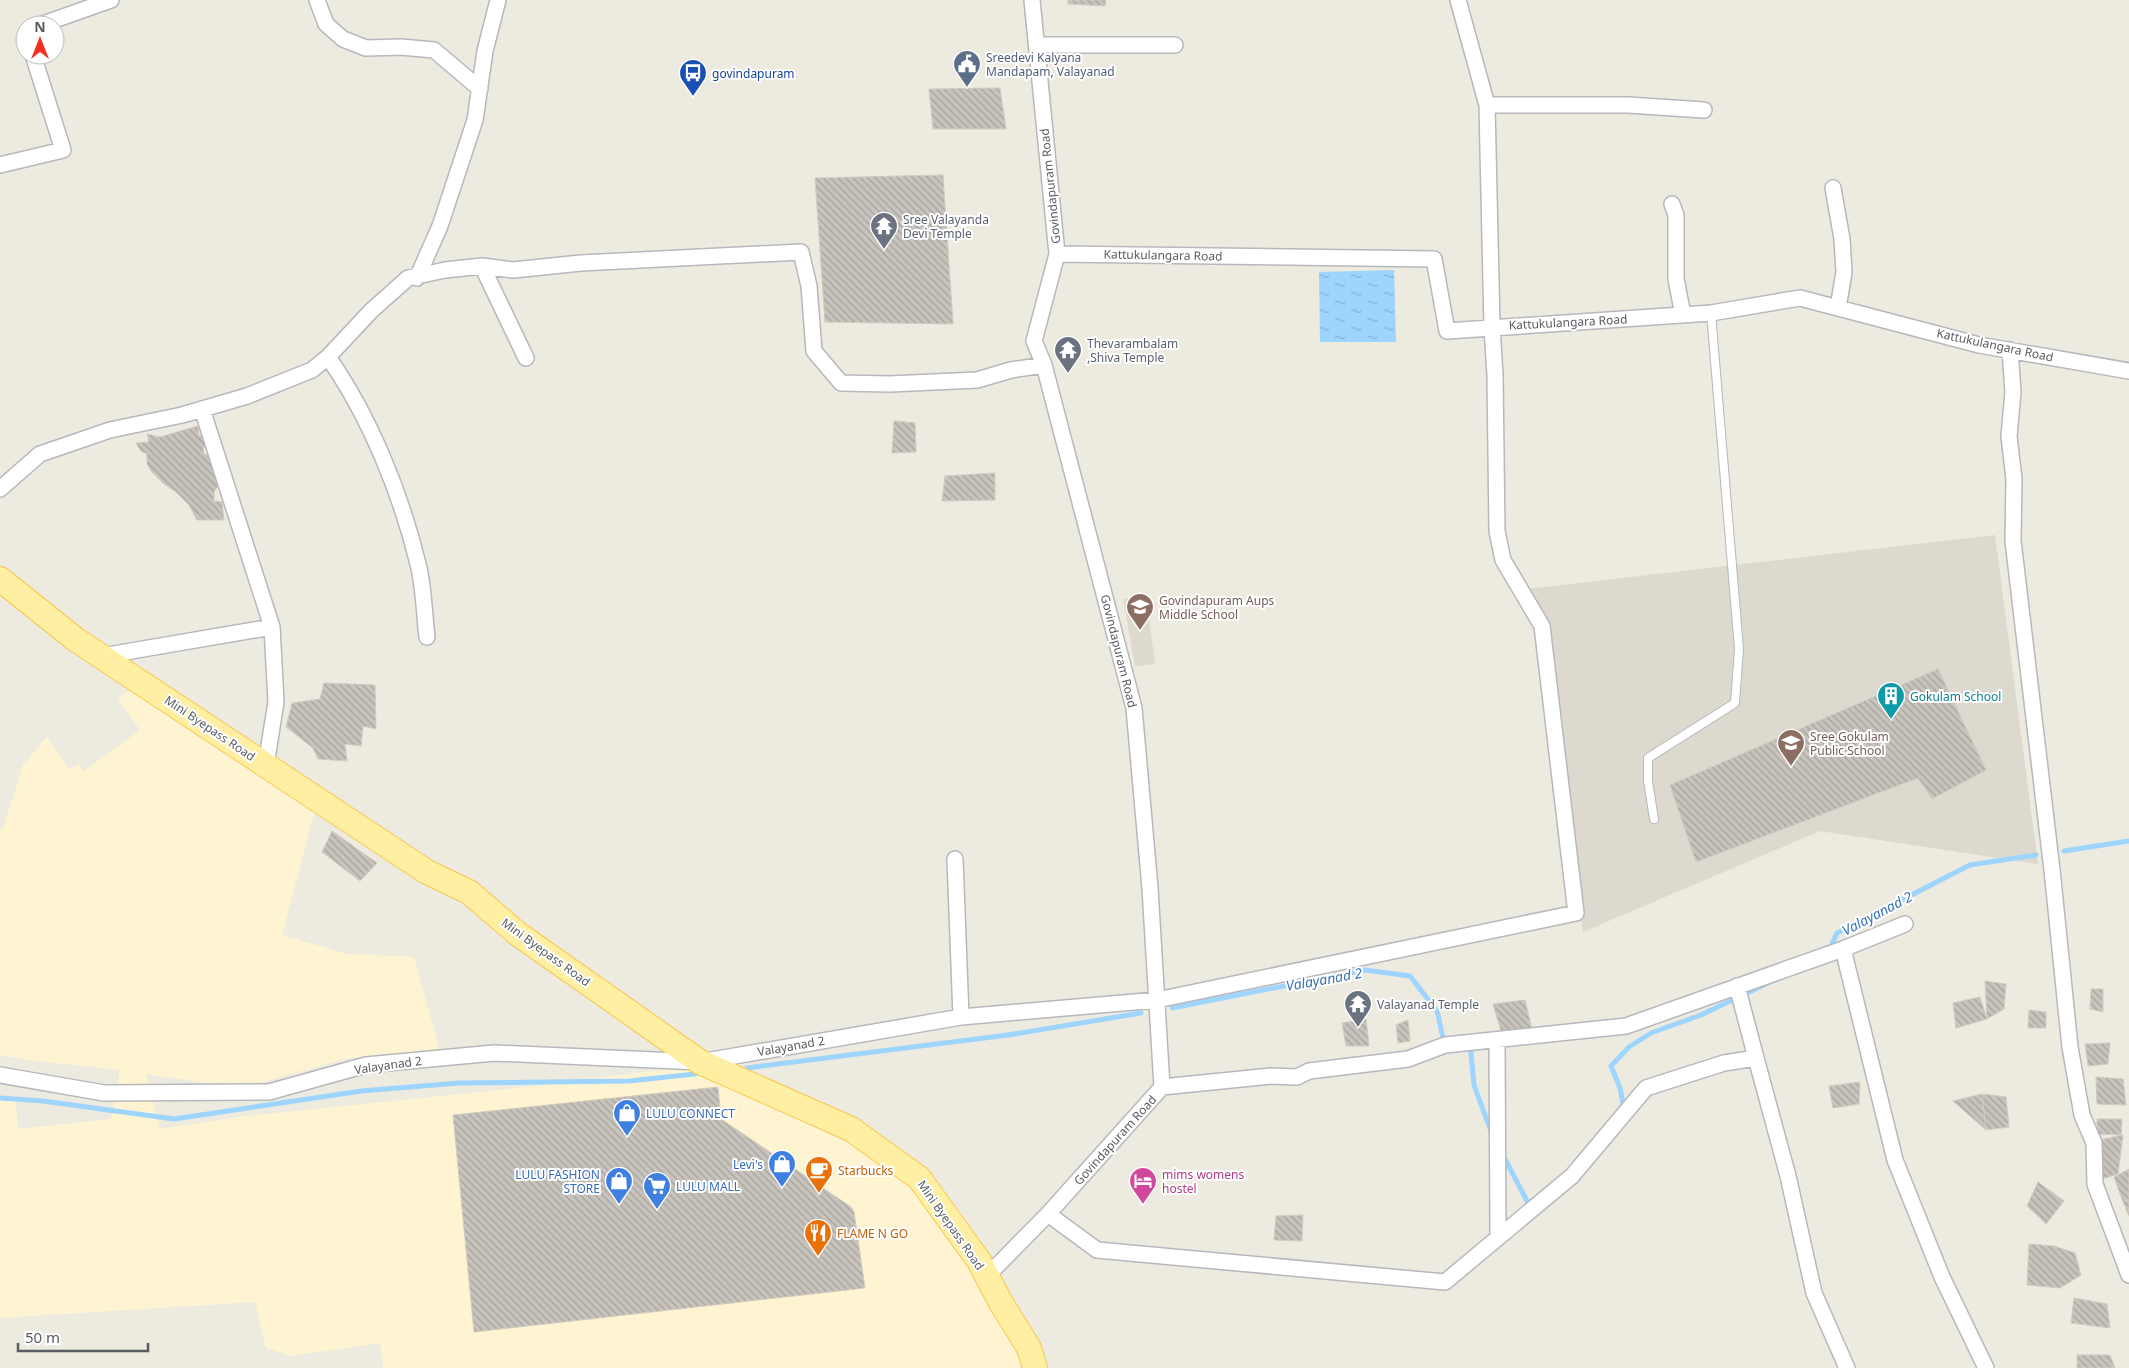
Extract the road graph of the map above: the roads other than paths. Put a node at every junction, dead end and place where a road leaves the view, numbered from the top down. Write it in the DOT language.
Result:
graph roads {
  1 [pos="111,0"];
  2 [pos="317,0"];
  3 [pos="498,0"];
  4 [pos="1032,0"];
  5 [pos="1458,0"];
  6 [pos="65,16"];
  7 [pos="1036,45"];
  8 [pos="1175,45"];
  9 [pos="37,65"];
  10 [pos="480,89"];
  11 [pos="1488,105"];
  12 [pos="1704,110"];
  13 [pos="0,165"];
  14 [pos="1833,188"];
  15 [pos="1672,204"];
  16 [pos="1057,254"];
  17 [pos="482,266"];
  18 [pos="417,278"];
  19 [pos="1838,308"];
  20 [pos="1711,313"];
  21 [pos="1682,315"];
  22 [pos="1492,326"];
  23 [pos="2010,350"];
  24 [pos="328,357"];
  25 [pos="526,358"];
  26 [pos="1044,365"];
  27 [pos="2129,371"];
  28 [pos="202,409"];
  29 [pos="0,490"];
  30 [pos="0,579"];
  31 [pos="272,627"];
  32 [pos="427,637"];
  33 [pos="102,656"];
  34 [pos="266,765"];
  35 [pos="1654,819"];
  36 [pos="955,859"];
  37 [pos="1904,924"];
  38 [pos="1843,949"];
  39 [pos="1737,986"];
  40 [pos="1156,1000"];
  41 [pos="962,1017"];
  42 [pos="1497,1040"];
  43 [pos="1756,1058"];
  44 [pos="700,1062"];
  45 [pos="0,1076"];
  46 [pos="1162,1087"];
  47 [pos="1048,1214"];
  48 [pos="1498,1238"];
  49 [pos="2124,1246"];
  50 [pos="2129,1275"];
  51 [pos="987,1276"];
  52 [pos="1035,1368"];
  53 [pos="1847,1368"];
  54 [pos="1986,1368"];
  1 -- 6 [label="street"];
  2 -- 10 [label="street"];
  3 -- 10 [label="street"];
  4 -- 7 [label="street, Govindapuram Road"];
  5 -- 11 [label="street"];
  7 -- 8 [label="street"];
  7 -- 16 [label="street, Govindapuram Road"];
  9 -- 13 [label="street"];
  10 -- 18 [label="street"];
  11 -- 12 [label="street"];
  11 -- 22 [label="street"];
  14 -- 19 [label="street"];
  15 -- 21 [label="street"];
  16 -- 22 [label="street, Kattukulangara Road"];
  16 -- 26 [label="street, Govindapuram Road"];
  17 -- 18 [label="street"];
  17 -- 25 [label="street"];
  17 -- 26 [label="street"];
  18 -- 24 [label="street"];
  19 -- 20 [label="street, Kattukulangara Road"];
  19 -- 23 [label="street, Kattukulangara Road"];
  20 -- 21 [label="street, Kattukulangara Road"];
  20 -- 35 [label="lane"];
  21 -- 22 [label="street, Kattukulangara Road"];
  22 -- 40 [label="street, Valayanad 2"];
  23 -- 27 [label="street, Kattukulangara Road"];
  23 -- 49 [label="street"];
  24 -- 28 [label="street"];
  24 -- 32 [label="street"];
  26 -- 40 [label="street, Govindapuram Road"];
  28 -- 29 [label="street"];
  28 -- 31 [label="street"];
  30 -- 33 [label="main road, Mini Byepass Road"];
  31 -- 33 [label="street"];
  31 -- 34 [label="street"];
  33 -- 34 [label="main road, Mini Byepass Road"];
  34 -- 44 [label="main road, Mini Byepass Road"];
  36 -- 41 [label="street"];
  37 -- 38 [label="street"];
  38 -- 39 [label="street"];
  38 -- 54 [label="street"];
  39 -- 42 [label="street"];
  39 -- 43 [label="street"];
  40 -- 41 [label="street, Valayanad 2"];
  40 -- 46 [label="street, Govindapuram Road"];
  41 -- 44 [label="street, Valayanad 2"];
  42 -- 46 [label="street"];
  42 -- 48 [label="street"];
  43 -- 48 [label="street"];
  43 -- 53 [label="street"];
  44 -- 45 [label="street, Valayanad 2"];
  44 -- 51 [label="main road, Mini Byepass Road"];
  46 -- 47 [label="street, Govindapuram Road"];
  47 -- 48 [label="street"];
  47 -- 51 [label="street, Govindapuram Road"];
  49 -- 50 [label="street"];
  51 -- 52 [label="main road, Mini Byepass Road"];
}
